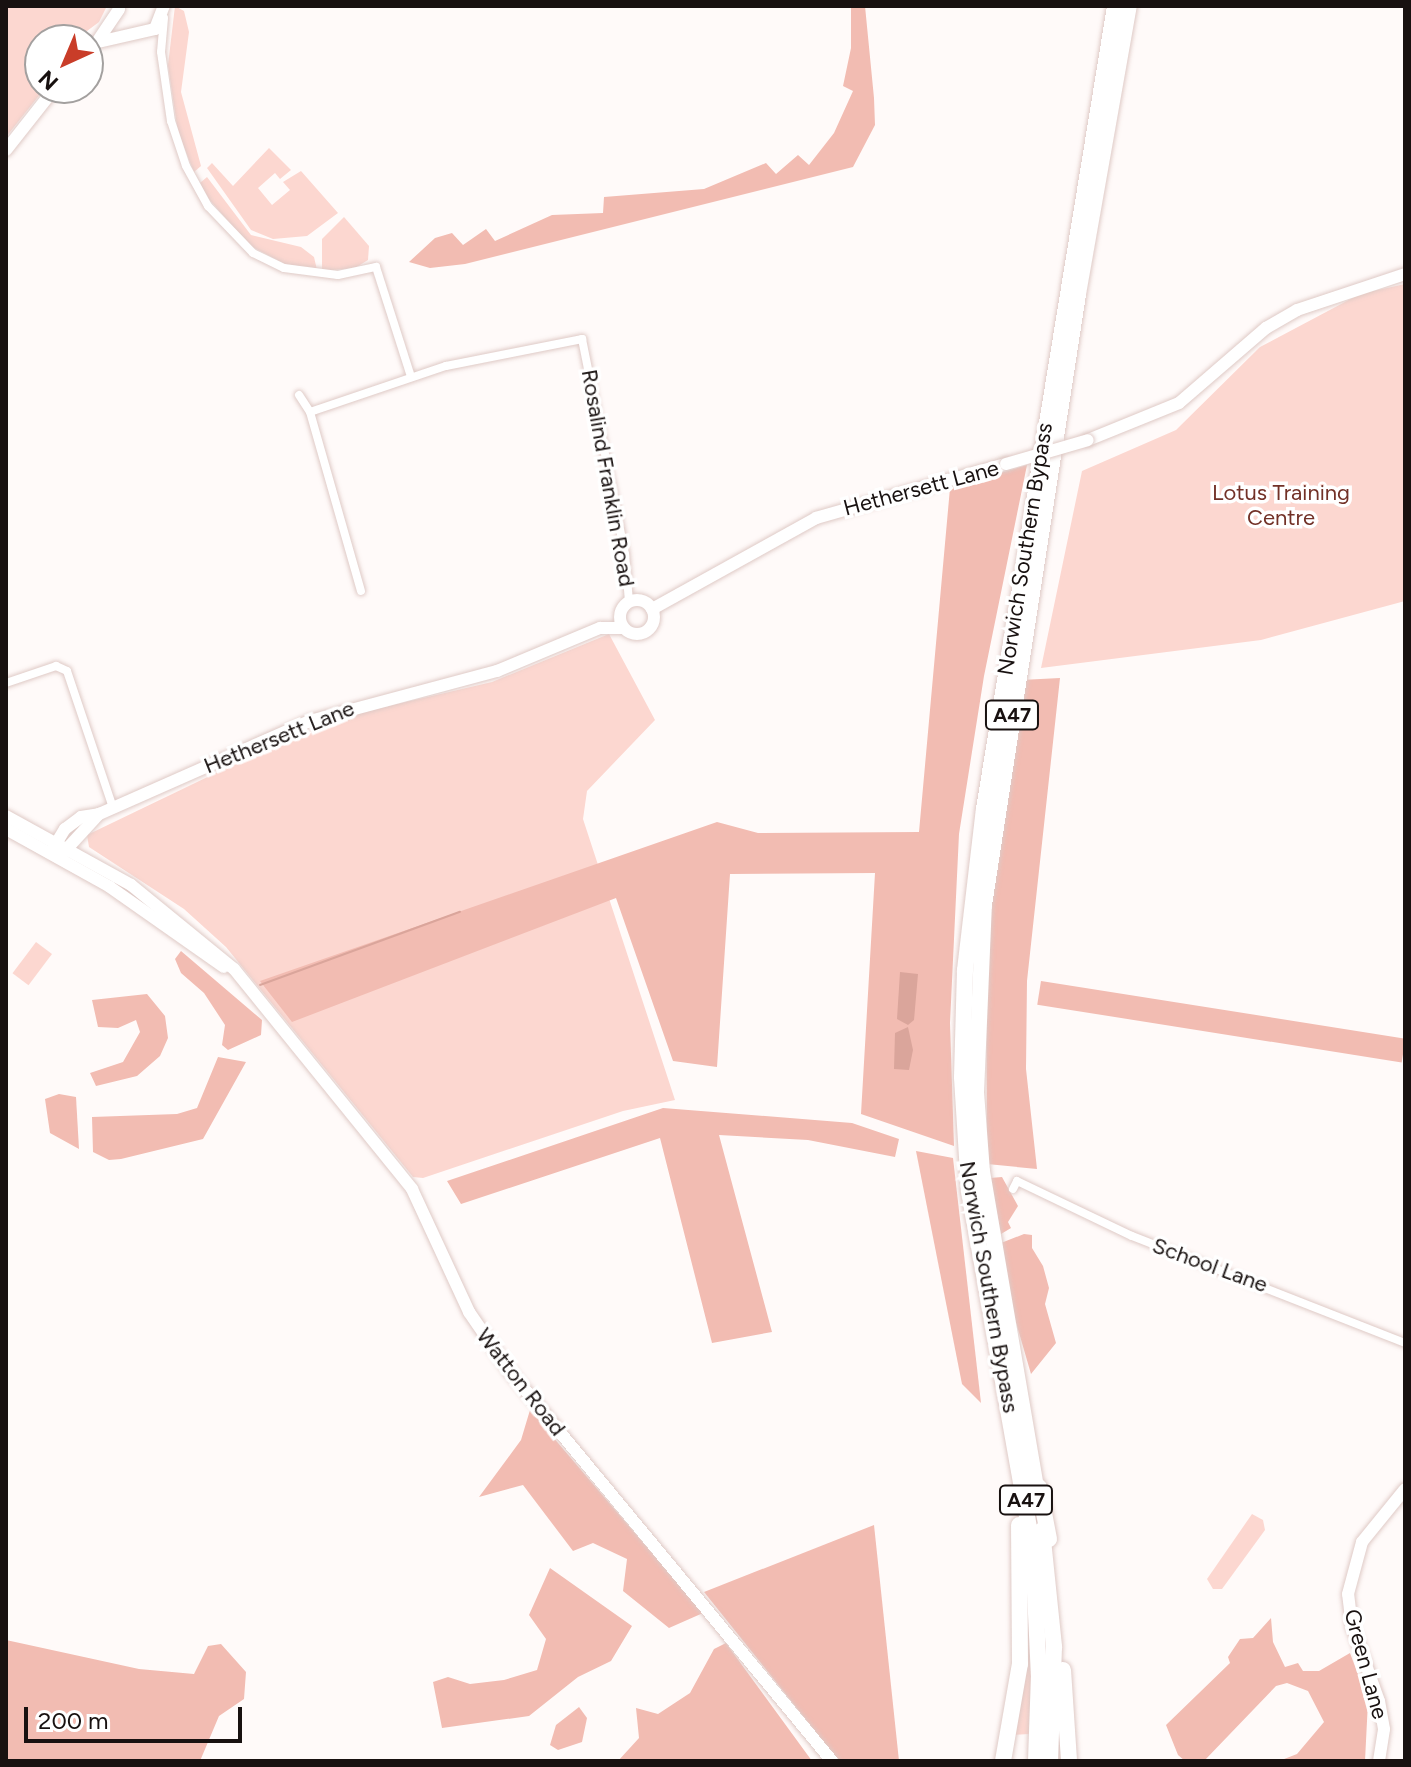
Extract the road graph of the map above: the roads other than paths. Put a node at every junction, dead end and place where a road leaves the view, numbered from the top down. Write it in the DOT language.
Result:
graph roads {
  1 [pos="1115,6"];
  2 [pos="1129,6"];
  3 [pos="120,7"];
  4 [pos="164,10"];
  5 [pos="104,28"];
  6 [pos="140,32"];
  7 [pos="104,42"];
  8 [pos="161,52"];
  9 [pos="42,104"];
  10 [pos="6,150"];
  11 [pos="1405,274"];
  12 [pos="411,377"];
  13 [pos="299,395"];
  14 [pos="310,412"];
  15 [pos="361,591"];
  16 [pos="629,602"];
  17 [pos="652,609"];
  18 [pos="621,622"];
  19 [pos="6,683"];
  20 [pos="113,808"];
  21 [pos="6,816"];
  22 [pos="6,829"];
  23 [pos="59,849"];
  24 [pos="1017,1181"];
  25 [pos="977,1242"];
  26 [pos="1405,1343"];
  27 [pos="1028,1427"];
  28 [pos="1405,1489"];
  29 [pos="832,1761"];
  30 [pos="1003,1761"];
  31 [pos="1036,1761"];
  32 [pos="1050,1761"];
  33 [pos="1069,1761"];
  34 [pos="1379,1761"];
  1 -- 25 [label="highway, Norwich Southern Bypass / A47"];
  2 -- 27 [label="highway, Norwich Southern Bypass / A47"];
  3 -- 5 [label="street"];
  3 -- 6 [label="street"];
  4 -- 6 [label="street"];
  4 -- 8 [label="street"];
  6 -- 7 [label="street"];
  6 -- 8 [label="street"];
  8 -- 12 [label="street"];
  9 -- 10 [label="street"];
  11 -- 17 [label="street, Hethersett Lane, bridge"];
  12 -- 14 [label="street, Rosalind Franklin Road"];
  12 -- 16 [label="street, Rosalind Franklin Road"];
  13 -- 14 [label="street"];
  14 -- 15 [label="street"];
  16 -- 17 [label="street"];
  16 -- 18 [label="street, Hethersett Lane"];
  17 -- 18 [label="street, Hethersett Lane"];
  18 -- 20 [label="street, Hethersett Lane"];
  19 -- 20 [label="street"];
  20 -- 23 [label="street, Hethersett Lane"];
  21 -- 23 [label="street, Watton Road"];
  22 -- 23 [label="street, Watton Road"];
  23 -- 29 [label="street, Watton Road"];
  24 -- 26 [label="street, School Lane"];
  25 -- 30 [label="highway, A47"];
  25 -- 31 [label="highway, Norwich Southern Bypass / A47"];
  27 -- 32 [label="highway, Norwich Southern Bypass / A47"];
  27 -- 33 [label="highway, A47"];
  28 -- 34 [label="street, Green Lane"];
}
